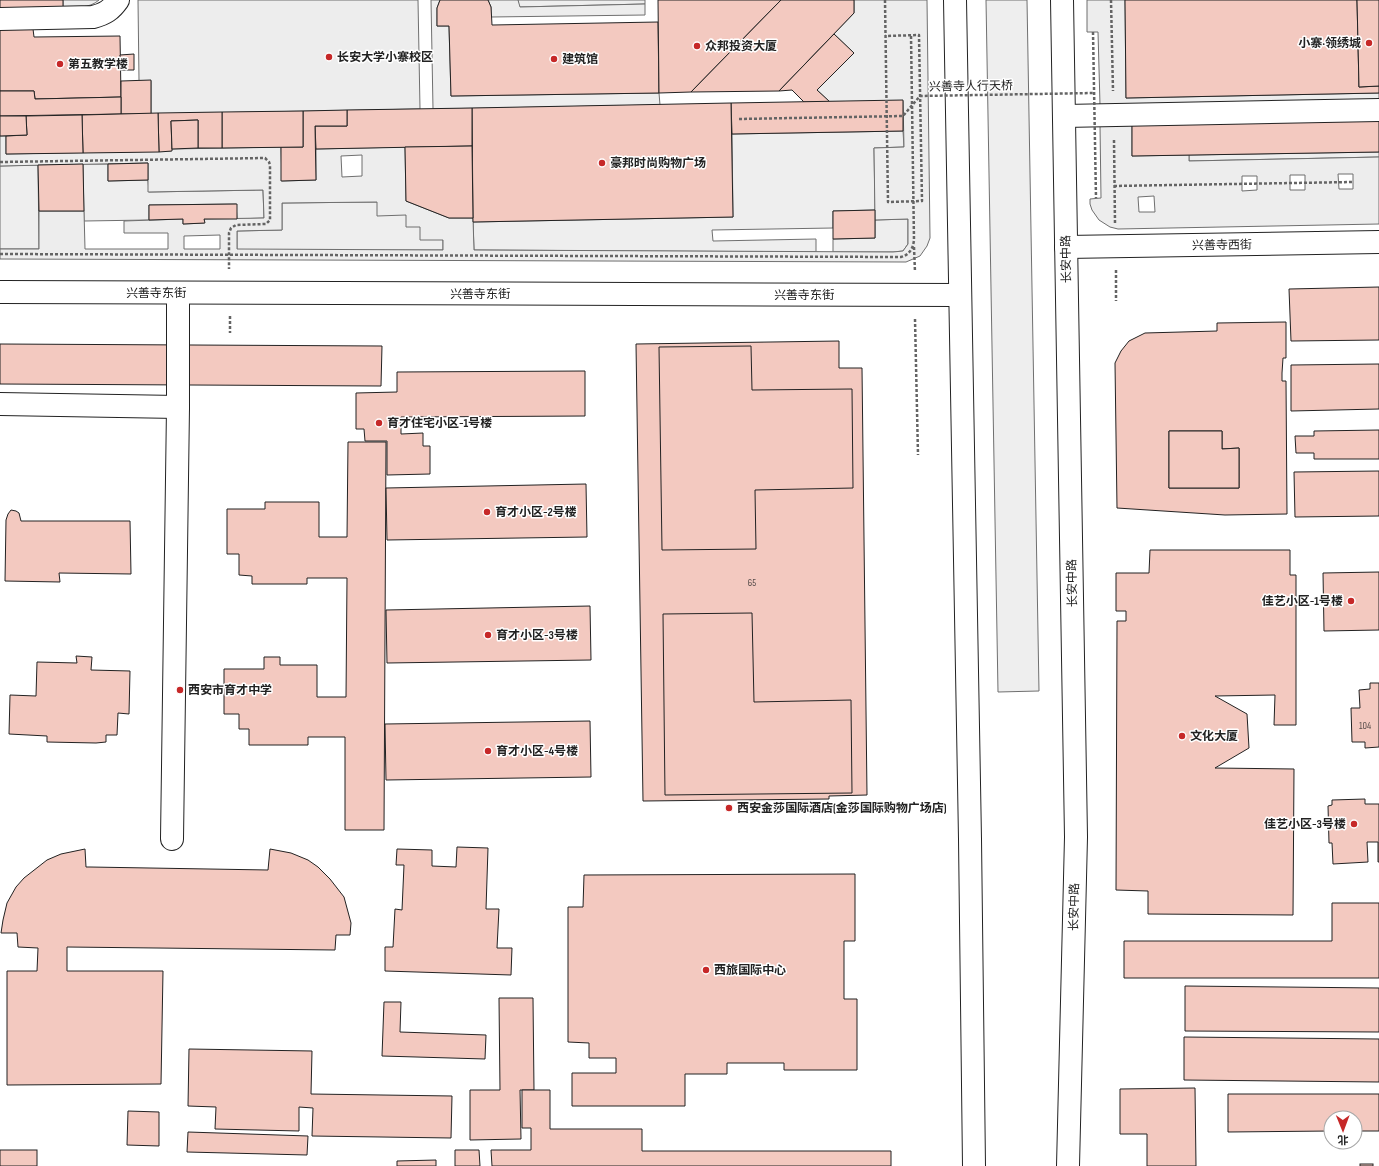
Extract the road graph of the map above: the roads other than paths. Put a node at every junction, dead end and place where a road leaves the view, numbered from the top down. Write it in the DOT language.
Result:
graph roads {
  1 [pos="118,0"];
  2 [pos="955,0"];
  3 [pos="1062,0"];
  4 [pos="0,18"];
  5 [pos="1379,110"];
  6 [pos="1064,116"];
  7 [pos="1379,242"];
  8 [pos="1066,247"];
  9 [pos="0,292"];
  10 [pos="178,293"];
  11 [pos="960,296"];
  12 [pos="0,404"];
  13 [pos="178,407"];
  14 [pos="172,839"];
  15 [pos="974,1166"];
  16 [pos="1068,1166"];
  1 -- 4 [label="main road"];
  2 -- 11 [label="main road"];
  3 -- 6 [label="main road, 长安中路"];
  5 -- 6 [label="main road"];
  6 -- 8 [label="main road, 长安中路"];
  7 -- 8 [label="main road, 兴善寺西街"];
  8 -- 16 [label="main road, 长安中路"];
  9 -- 10 [label="main road, 兴善寺东街"];
  10 -- 11 [label="main road, 兴善寺东街"];
  10 -- 13 [label="main road"];
  11 -- 15 [label="main road"];
  12 -- 13 [label="main road"];
  13 -- 14 [label="main road"];
}
